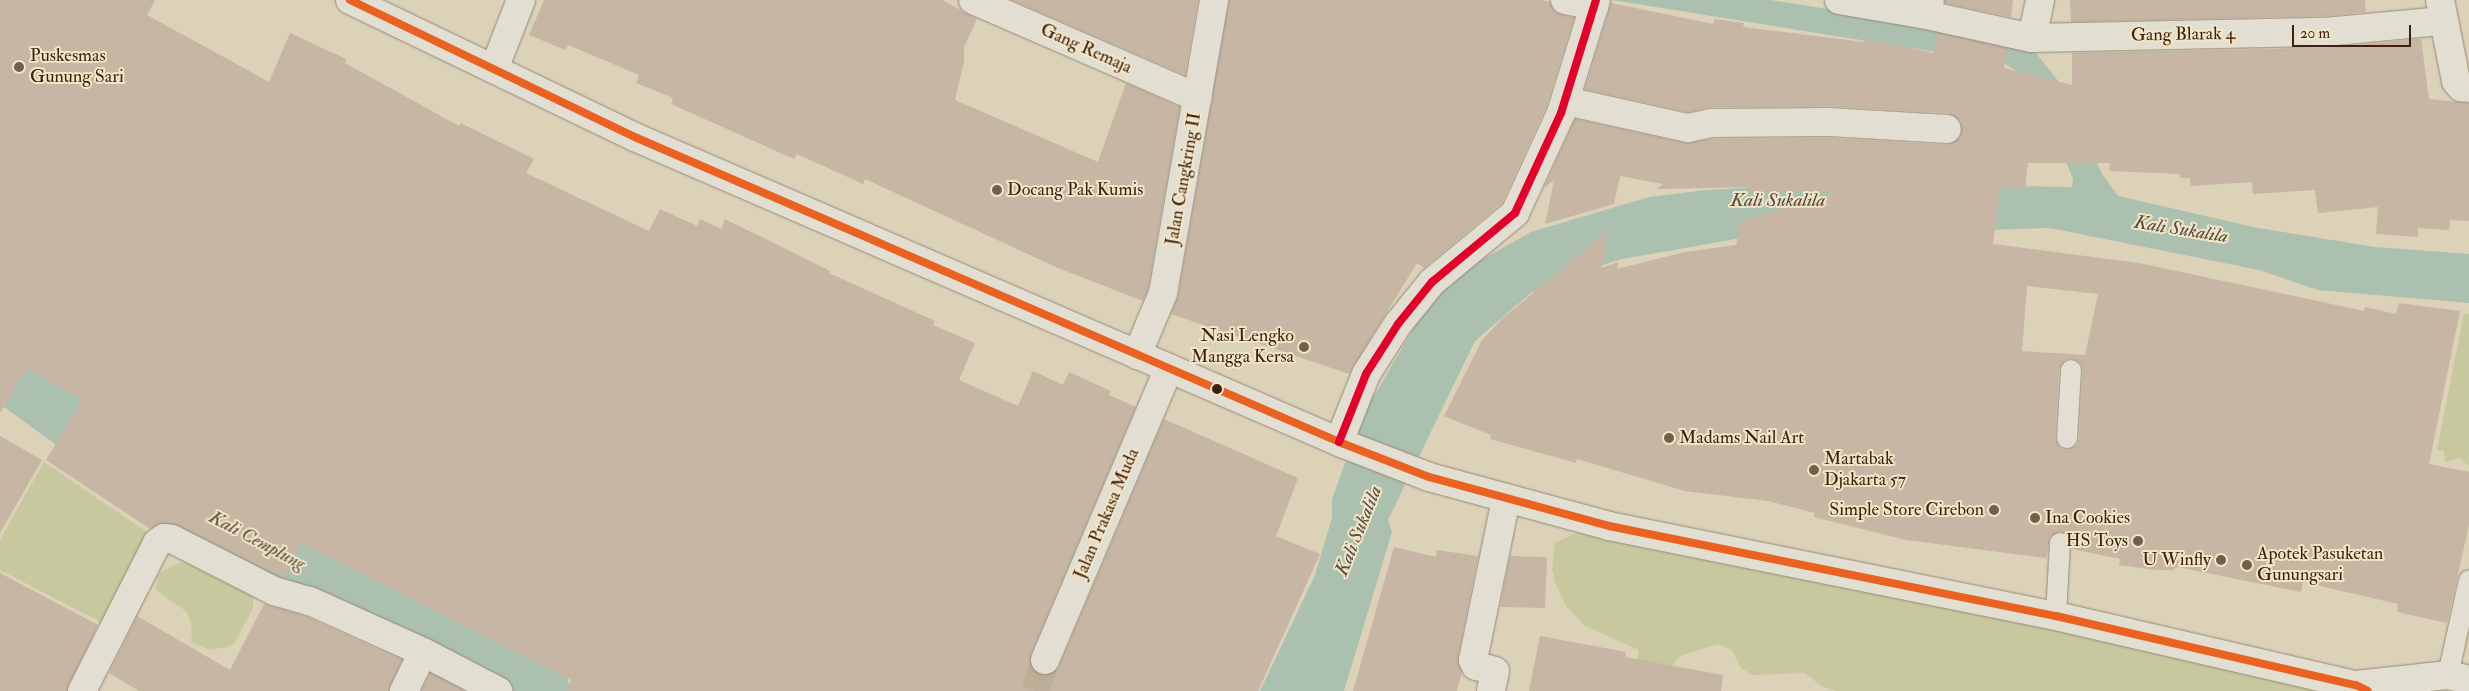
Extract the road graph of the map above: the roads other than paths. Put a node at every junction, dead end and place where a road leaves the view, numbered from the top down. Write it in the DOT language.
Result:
graph roads {
  1 [pos="350,0"];
  2 [pos="521,0"];
  3 [pos="973,0"];
  4 [pos="1214,0"];
  5 [pos="1565,0"];
  6 [pos="1839,0"];
  7 [pos="2040,0"];
  8 [pos="1595,3"];
  9 [pos="1928,7"];
  10 [pos="2441,10"];
  11 [pos="2032,38"];
  12 [pos="494,69"];
  13 [pos="2464,87"];
  14 [pos="1198,98"];
  15 [pos="1566,101"];
  16 [pos="1947,129"];
  17 [pos="1137,355"];
  18 [pos="1170,368"];
  19 [pos="2071,370"];
  20 [pos="2067,438"];
  21 [pos="1341,443"];
  22 [pos="1506,499"];
  23 [pos="2060,543"];
  24 [pos="2469,580"];
  25 [pos="2056,616"];
  26 [pos="423,652"];
  27 [pos="1045,660"];
  28 [pos="2458,678"];
  29 [pos="2362,688"];
  30 [pos="82,691"];
  31 [pos="404,691"];
  32 [pos="498,691"];
  33 [pos="1491,691"];
  1 -- 12 [label="street"];
  2 -- 12 [label="street"];
  3 -- 14 [label="street, Gang Remaja"];
  4 -- 14 [label="street, Jalan Cangkring II"];
  5 -- 8 [label="street"];
  6 -- 9 [label="street, Gang Blarak 4"];
  7 -- 11 [label="street"];
  8 -- 15 [label="street"];
  9 -- 11 [label="street, Gang Blarak 4"];
  10 -- 11 [label="street, Gang Blarak 4"];
  10 -- 13 [label="street"];
  12 -- 17 [label="street"];
  14 -- 17 [label="street, Jalan Cangkring II"];
  15 -- 16 [label="street"];
  15 -- 21 [label="street"];
  17 -- 18 [label="street"];
  18 -- 21 [label="street"];
  18 -- 27 [label="street, Jalan Prakasa Muda"];
  19 -- 20 [label="lane"];
  21 -- 22 [label="street"];
  22 -- 25 [label="street"];
  22 -- 33 [label="street"];
  23 -- 25 [label="lane"];
  24 -- 28 [label="lane"];
  25 -- 29 [label="street"];
  26 -- 30 [label="street"];
  26 -- 31 [label="street"];
  26 -- 32 [label="street"];
  28 -- 29 [label="street"];
}
